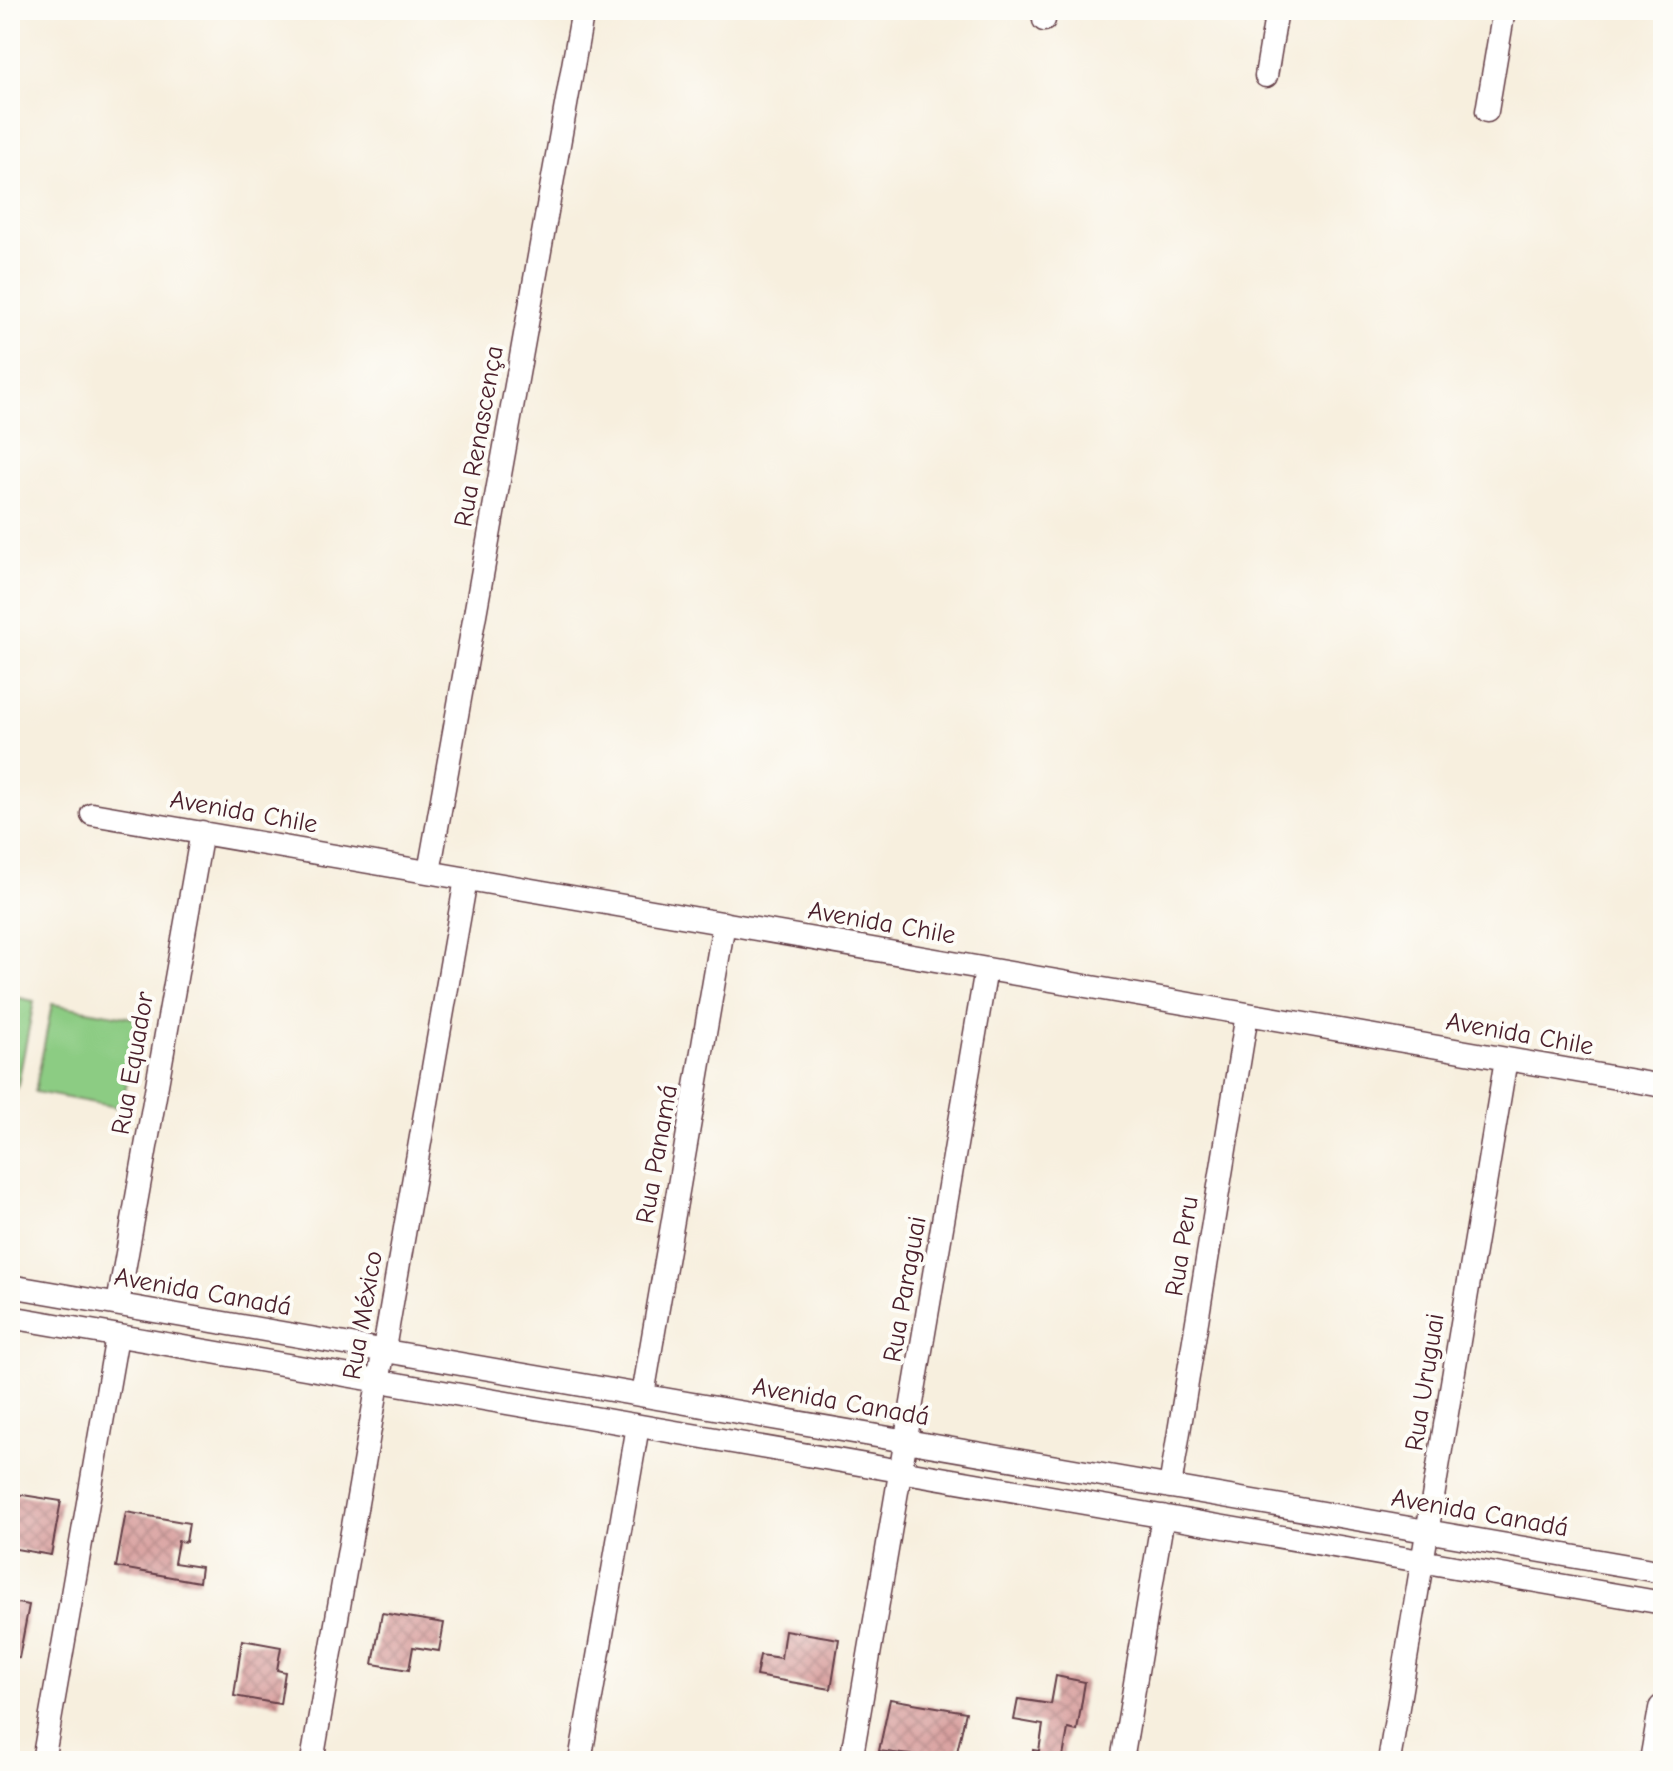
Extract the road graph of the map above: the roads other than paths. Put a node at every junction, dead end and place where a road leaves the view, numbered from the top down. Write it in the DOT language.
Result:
graph roads {
  1 [pos="583,10"];
  2 [pos="1277,10"];
  3 [pos="1504,10"];
  4 [pos="1266,76"];
  5 [pos="1487,111"];
  6 [pos="92,814"];
  7 [pos="202,832"];
  8 [pos="429,872"];
  9 [pos="466,879"];
  10 [pos="724,923"];
  11 [pos="986,969"];
  12 [pos="1247,1014"];
  13 [pos="1506,1059"];
  14 [pos="1663,1086"];
  15 [pos="10,1286"];
  16 [pos="118,1304"];
  17 [pos="10,1317"];
  18 [pos="117,1336"];
  19 [pos="384,1350"];
  20 [pos="379,1381"];
  21 [pos="643,1395"];
  22 [pos="638,1426"];
  23 [pos="907,1441"];
  24 [pos="902,1471"];
  25 [pos="1170,1487"];
  26 [pos="1163,1516"];
  27 [pos="1428,1531"];
  28 [pos="1423,1561"];
  29 [pos="1663,1572"];
  30 [pos="1663,1603"];
  31 [pos="1663,1709"];
  32 [pos="43,1761"];
  33 [pos="312,1761"];
  34 [pos="580,1761"];
  35 [pos="851,1761"];
  36 [pos="1122,1761"];
  37 [pos="1389,1761"];
  38 [pos="1654,1761"];
  1 -- 8 [label="street, Rua Renascença"];
  2 -- 4 [label="street"];
  3 -- 5 [label="street"];
  6 -- 7 [label="street, Avenida Chile"];
  7 -- 8 [label="street, Avenida Chile"];
  7 -- 16 [label="street, Rua Equador"];
  8 -- 9 [label="street, Avenida Chile"];
  9 -- 10 [label="street, Avenida Chile"];
  9 -- 19 [label="street, Rua México"];
  10 -- 11 [label="street, Avenida Chile"];
  10 -- 21 [label="street, Rua Panamá"];
  11 -- 12 [label="street, Avenida Chile"];
  11 -- 23 [label="street, Rua Paraguai"];
  12 -- 13 [label="street, Avenida Chile"];
  12 -- 25 [label="street, Rua Peru"];
  13 -- 14 [label="street, Avenida Chile"];
  13 -- 27 [label="street, Rua Uruguai"];
  15 -- 16 [label="street, Avenida Canadá"];
  16 -- 19 [label="street, Avenida Canadá"];
  17 -- 18 [label="street"];
  18 -- 20 [label="street"];
  18 -- 32 [label="street"];
  19 -- 20 [label="street, Rua México"];
  19 -- 21 [label="street, Avenida Canadá"];
  20 -- 22 [label="street"];
  20 -- 33 [label="street, Rua México"];
  21 -- 23 [label="street, Avenida Canadá"];
  22 -- 24 [label="street"];
  22 -- 34 [label="street"];
  23 -- 24 [label="street, Rua Paraguai"];
  23 -- 25 [label="street, Avenida Canadá"];
  24 -- 26 [label="street"];
  24 -- 35 [label="street, Rua Paraguai"];
  25 -- 27 [label="street, Avenida Canadá"];
  26 -- 28 [label="street"];
  26 -- 36 [label="street"];
  27 -- 28 [label="street, Rua Uruguai"];
  27 -- 29 [label="street, Avenida Canadá"];
  28 -- 30 [label="street"];
  28 -- 37 [label="street, Rua Uruguai"];
  31 -- 38 [label="main road"];
}
